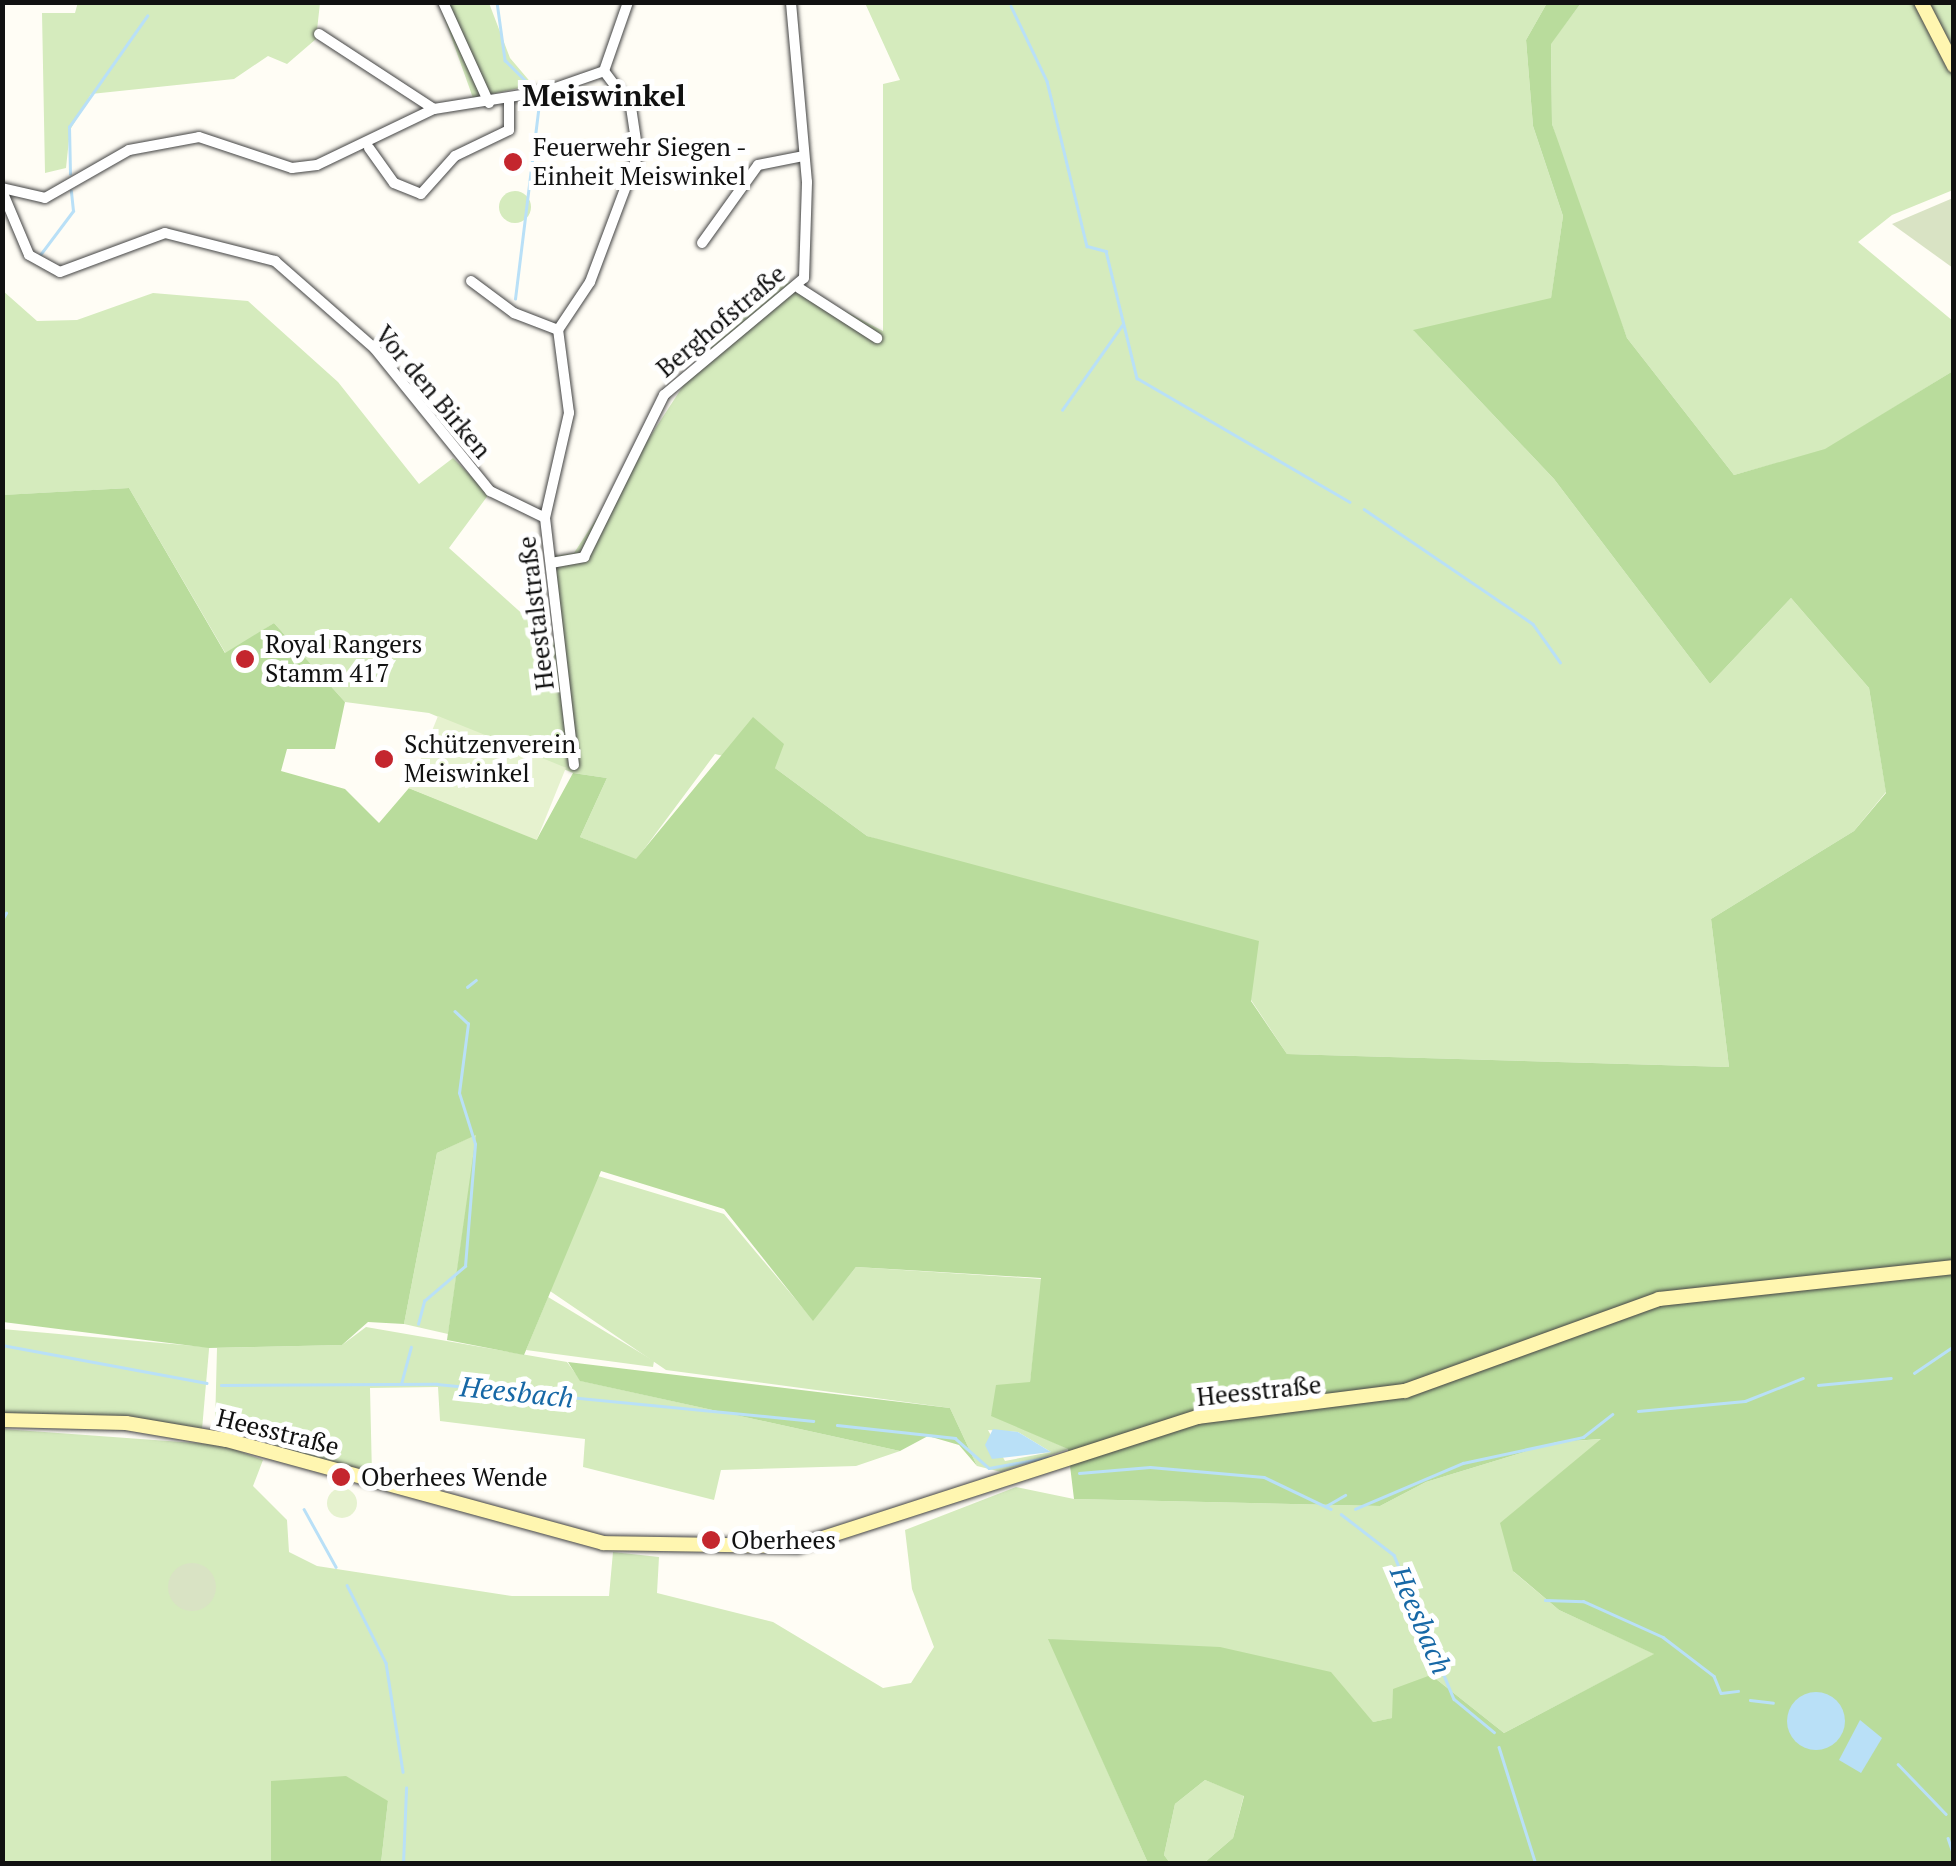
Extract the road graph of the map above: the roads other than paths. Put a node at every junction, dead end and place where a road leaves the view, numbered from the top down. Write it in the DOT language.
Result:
graph roads {
  1 [pos="443,2"];
  2 [pos="628,2"];
  3 [pos="791,2"];
  4 [pos="1922,2"];
  5 [pos="319,34"];
  6 [pos="1954,66"];
  7 [pos="604,71"];
  8 [pos="509,100"];
  9 [pos="489,103"];
  10 [pos="434,109"];
  11 [pos="369,148"];
  12 [pos="804,156"];
  13 [pos="2,190"];
  14 [pos="702,242"];
  15 [pos="471,280"];
  16 [pos="798,288"];
  17 [pos="558,330"];
  18 [pos="877,338"];
  19 [pos="545,518"];
  20 [pos="551,564"];
  21 [pos="574,765"];
  22 [pos="1954,1267"];
  23 [pos="2,1420"];
  1 -- 9 [label="street"];
  2 -- 7 [label="street"];
  3 -- 12 [label="street, Berghofstraße"];
  4 -- 6 [label="main road"];
  5 -- 10 [label="street"];
  7 -- 8 [label="street"];
  7 -- 17 [label="street"];
  8 -- 9 [label="street"];
  8 -- 11 [label="street"];
  9 -- 10 [label="street"];
  10 -- 11 [label="street"];
  11 -- 13 [label="street"];
  12 -- 14 [label="street"];
  12 -- 16 [label="street, Berghofstraße"];
  13 -- 19 [label="street, Vor den Birken"];
  15 -- 17 [label="street"];
  16 -- 18 [label="street"];
  16 -- 20 [label="street, Berghofstraße"];
  17 -- 19 [label="street, Heestalstraße"];
  19 -- 20 [label="street, Heestalstraße"];
  20 -- 21 [label="street, Heestalstraße"];
  22 -- 23 [label="main road, Heesstraße"];
}
